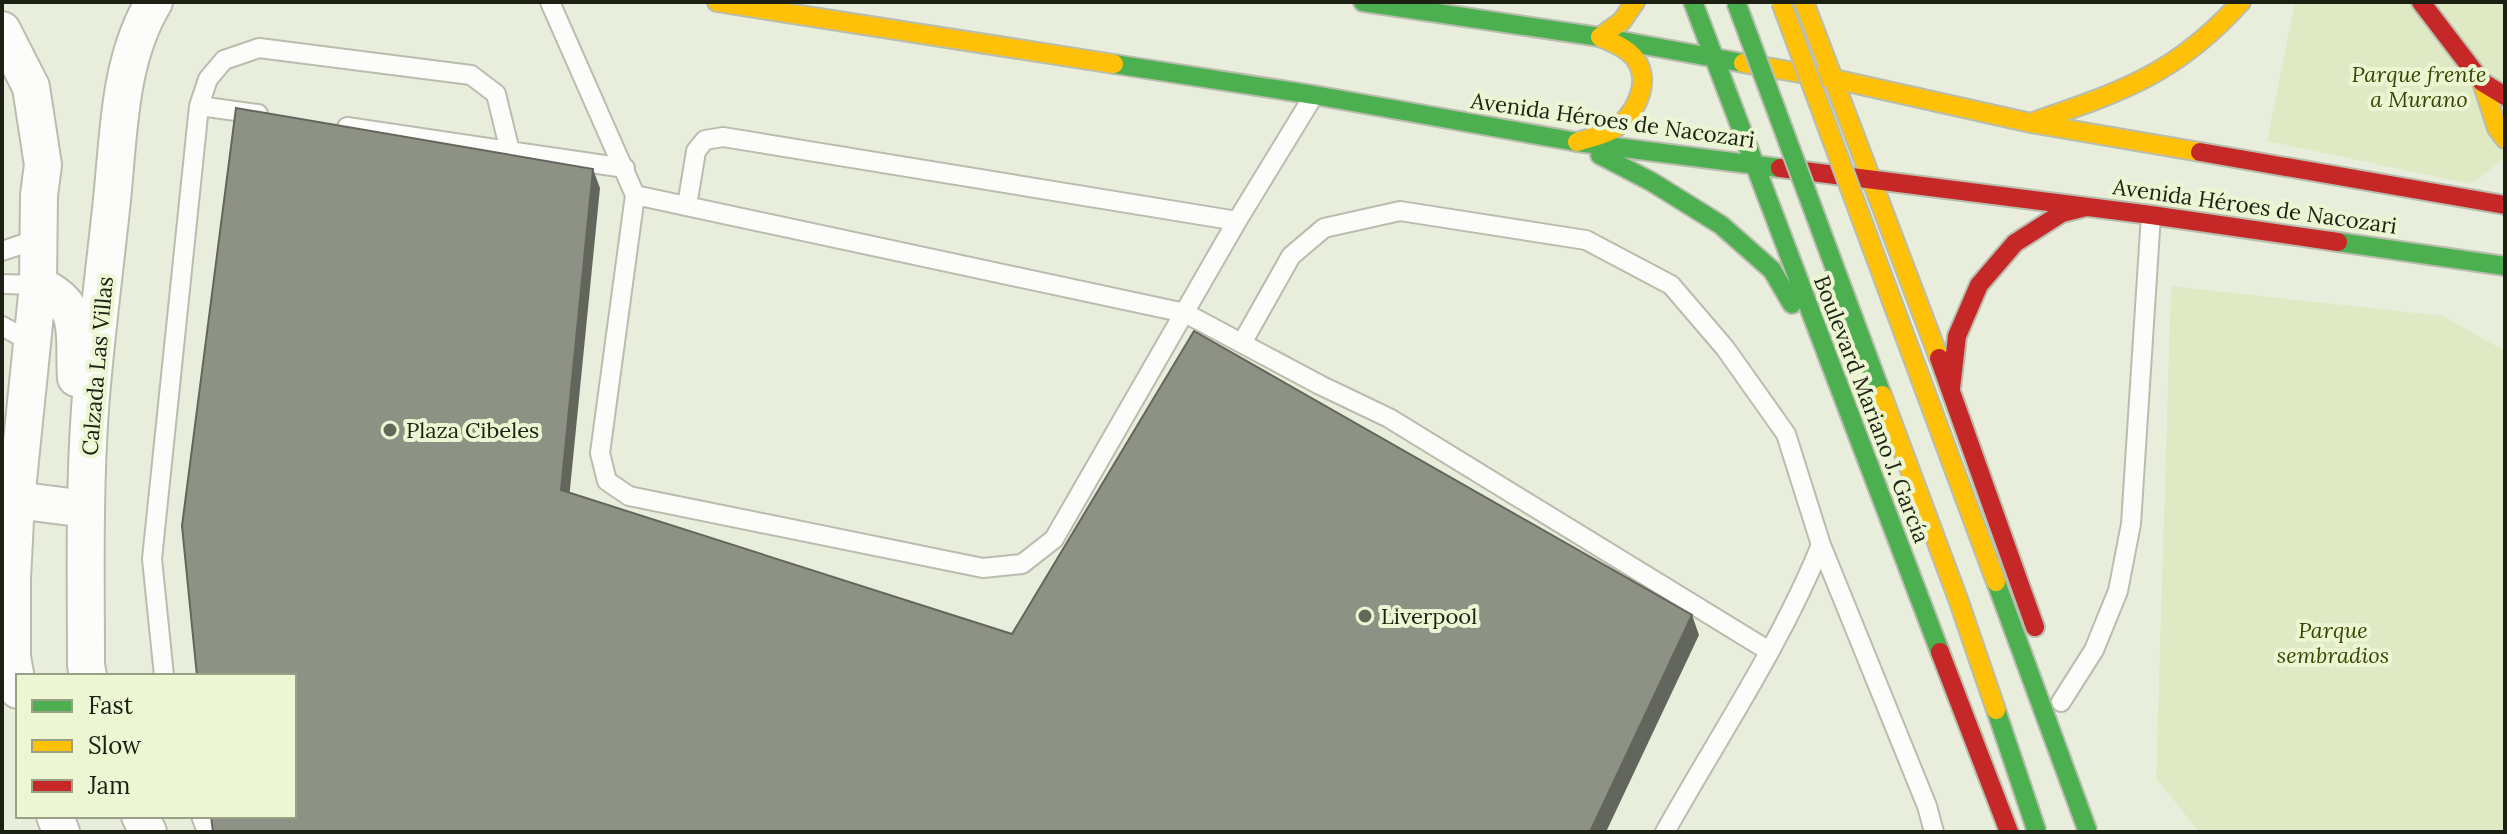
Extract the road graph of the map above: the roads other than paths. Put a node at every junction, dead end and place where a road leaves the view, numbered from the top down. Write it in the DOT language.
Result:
graph roads {
  1 [pos="154,2"];
  2 [pos="550,2"];
  3 [pos="717,2"];
  4 [pos="1363,2"];
  5 [pos="1635,2"];
  6 [pos="1693,2"];
  7 [pos="1736,2"];
  8 [pos="1781,2"];
  9 [pos="1804,2"];
  10 [pos="2241,2"];
  11 [pos="2421,2"];
  12 [pos="2,30"];
  13 [pos="1600,37"];
  14 [pos="1715,58"];
  15 [pos="1834,79"];
  16 [pos="2482,82"];
  17 [pos="1314,95"];
  18 [pos="2505,96"];
  19 [pos="199,106"];
  20 [pos="277,117"];
  21 [pos="2031,123"];
  22 [pos="324,124"];
  23 [pos="2505,139"];
  24 [pos="1577,142"];
  25 [pos="510,151"];
  26 [pos="1755,165"];
  27 [pos="625,168"];
  28 [pos="1870,179"];
  29 [pos="2505,187"];
  30 [pos="635,195"];
  31 [pos="2496,204"];
  32 [pos="687,206"];
  33 [pos="2086,207"];
  34 [pos="2151,215"];
  35 [pos="2467,220"];
  36 [pos="1237,221"];
  37 [pos="2446,237"];
  38 [pos="38,239"];
  39 [pos="2,251"];
  40 [pos="2425,254"];
  41 [pos="2500,268"];
  42 [pos="2,284"];
  43 [pos="38,285"];
  44 [pos="1185,313"];
  45 [pos="17,334"];
  46 [pos="1242,343"];
  47 [pos="1832,373"];
  48 [pos="1951,390"];
  49 [pos="90,408"];
  50 [pos="16,500"];
  51 [pos="86,509"];
  52 [pos="1821,545"];
  53 [pos="2040,642"];
  54 [pos="1769,651"];
  55 [pos="88,674"];
  56 [pos="164,674"];
  57 [pos="16,679"];
  58 [pos="2061,702"];
  59 [pos="1665,832"];
  60 [pos="1934,832"];
  61 [pos="2009,832"];
  62 [pos="2037,832"];
  63 [pos="2088,832"];
  1 -- 49 [label="street, Calzada Las Villas"];
  2 -- 27 [label="lane"];
  3 -- 17 [label="main road, Avenida Héroes de Nacozari"];
  4 -- 13 [label="main road, Avenida Héroes de Nacozari"];
  5 -- 13 [label="main road"];
  6 -- 14 [label="main road, Boulevard Mariano J. García"];
  7 -- 62 [label="main road, bridge"];
  8 -- 63 [label="main road, bridge"];
  9 -- 15 [label="main road"];
  10 -- 21 [label="main road"];
  11 -- 16 [label="main road"];
  12 -- 38 [label="street"];
  13 -- 14 [label="main road, Avenida Héroes de Nacozari"];
  13 -- 24 [label="main road"];
  14 -- 15 [label="main road, Avenida Héroes de Nacozari"];
  14 -- 26 [label="main road, Boulevard Mariano J. García"];
  15 -- 21 [label="main road, Avenida Héroes de Nacozari"];
  15 -- 28 [label="main road"];
  16 -- 18 [label="main road"];
  16 -- 23 [label="main road"];
  17 -- 24 [label="main road, Avenida Héroes de Nacozari"];
  17 -- 36 [label="lane"];
  19 -- 20 [label="lane"];
  19 -- 25 [label="lane"];
  19 -- 56 [label="lane"];
  21 -- 31 [label="main road, Avenida Héroes de Nacozari"];
  22 -- 25 [label="lane"];
  24 -- 26 [label="main road, Avenida Héroes de Nacozari"];
  24 -- 47 [label="main road"];
  25 -- 27 [label="lane"];
  26 -- 28 [label="main road, Avenida Héroes de Nacozari"];
  26 -- 47 [label="main road, Boulevard Mariano J. García"];
  27 -- 30 [label="lane"];
  28 -- 33 [label="main road, Avenida Héroes de Nacozari"];
  28 -- 48 [label="main road"];
  29 -- 31 [label="main road"];
  30 -- 32 [label="lane"];
  30 -- 44 [label="lane"];
  31 -- 35 [label="main road"];
  32 -- 36 [label="lane"];
  32 -- 44 [label="lane"];
  33 -- 34 [label="main road, Avenida Héroes de Nacozari"];
  33 -- 48 [label="main road"];
  34 -- 40 [label="main road, Avenida Héroes de Nacozari"];
  34 -- 58 [label="lane"];
  36 -- 44 [label="lane"];
  37 -- 40 [label="main road"];
  38 -- 39 [label="lane"];
  38 -- 43 [label="street"];
  40 -- 41 [label="main road, Avenida Héroes de Nacozari"];
  42 -- 43 [label="lane"];
  43 -- 45 [label="street"];
  43 -- 49 [label="street"];
  44 -- 46 [label="lane"];
  45 -- 50 [label="street"];
  46 -- 52 [label="lane"];
  46 -- 54 [label="lane"];
  47 -- 61 [label="main road, Boulevard Mariano J. García"];
  48 -- 53 [label="main road"];
  49 -- 51 [label="street, Calzada Las Villas"];
  50 -- 51 [label="street"];
  50 -- 57 [label="street"];
  51 -- 55 [label="street, Calzada Las Villas"];
  52 -- 54 [label="lane"];
  52 -- 60 [label="lane"];
  54 -- 59 [label="lane"];
}
